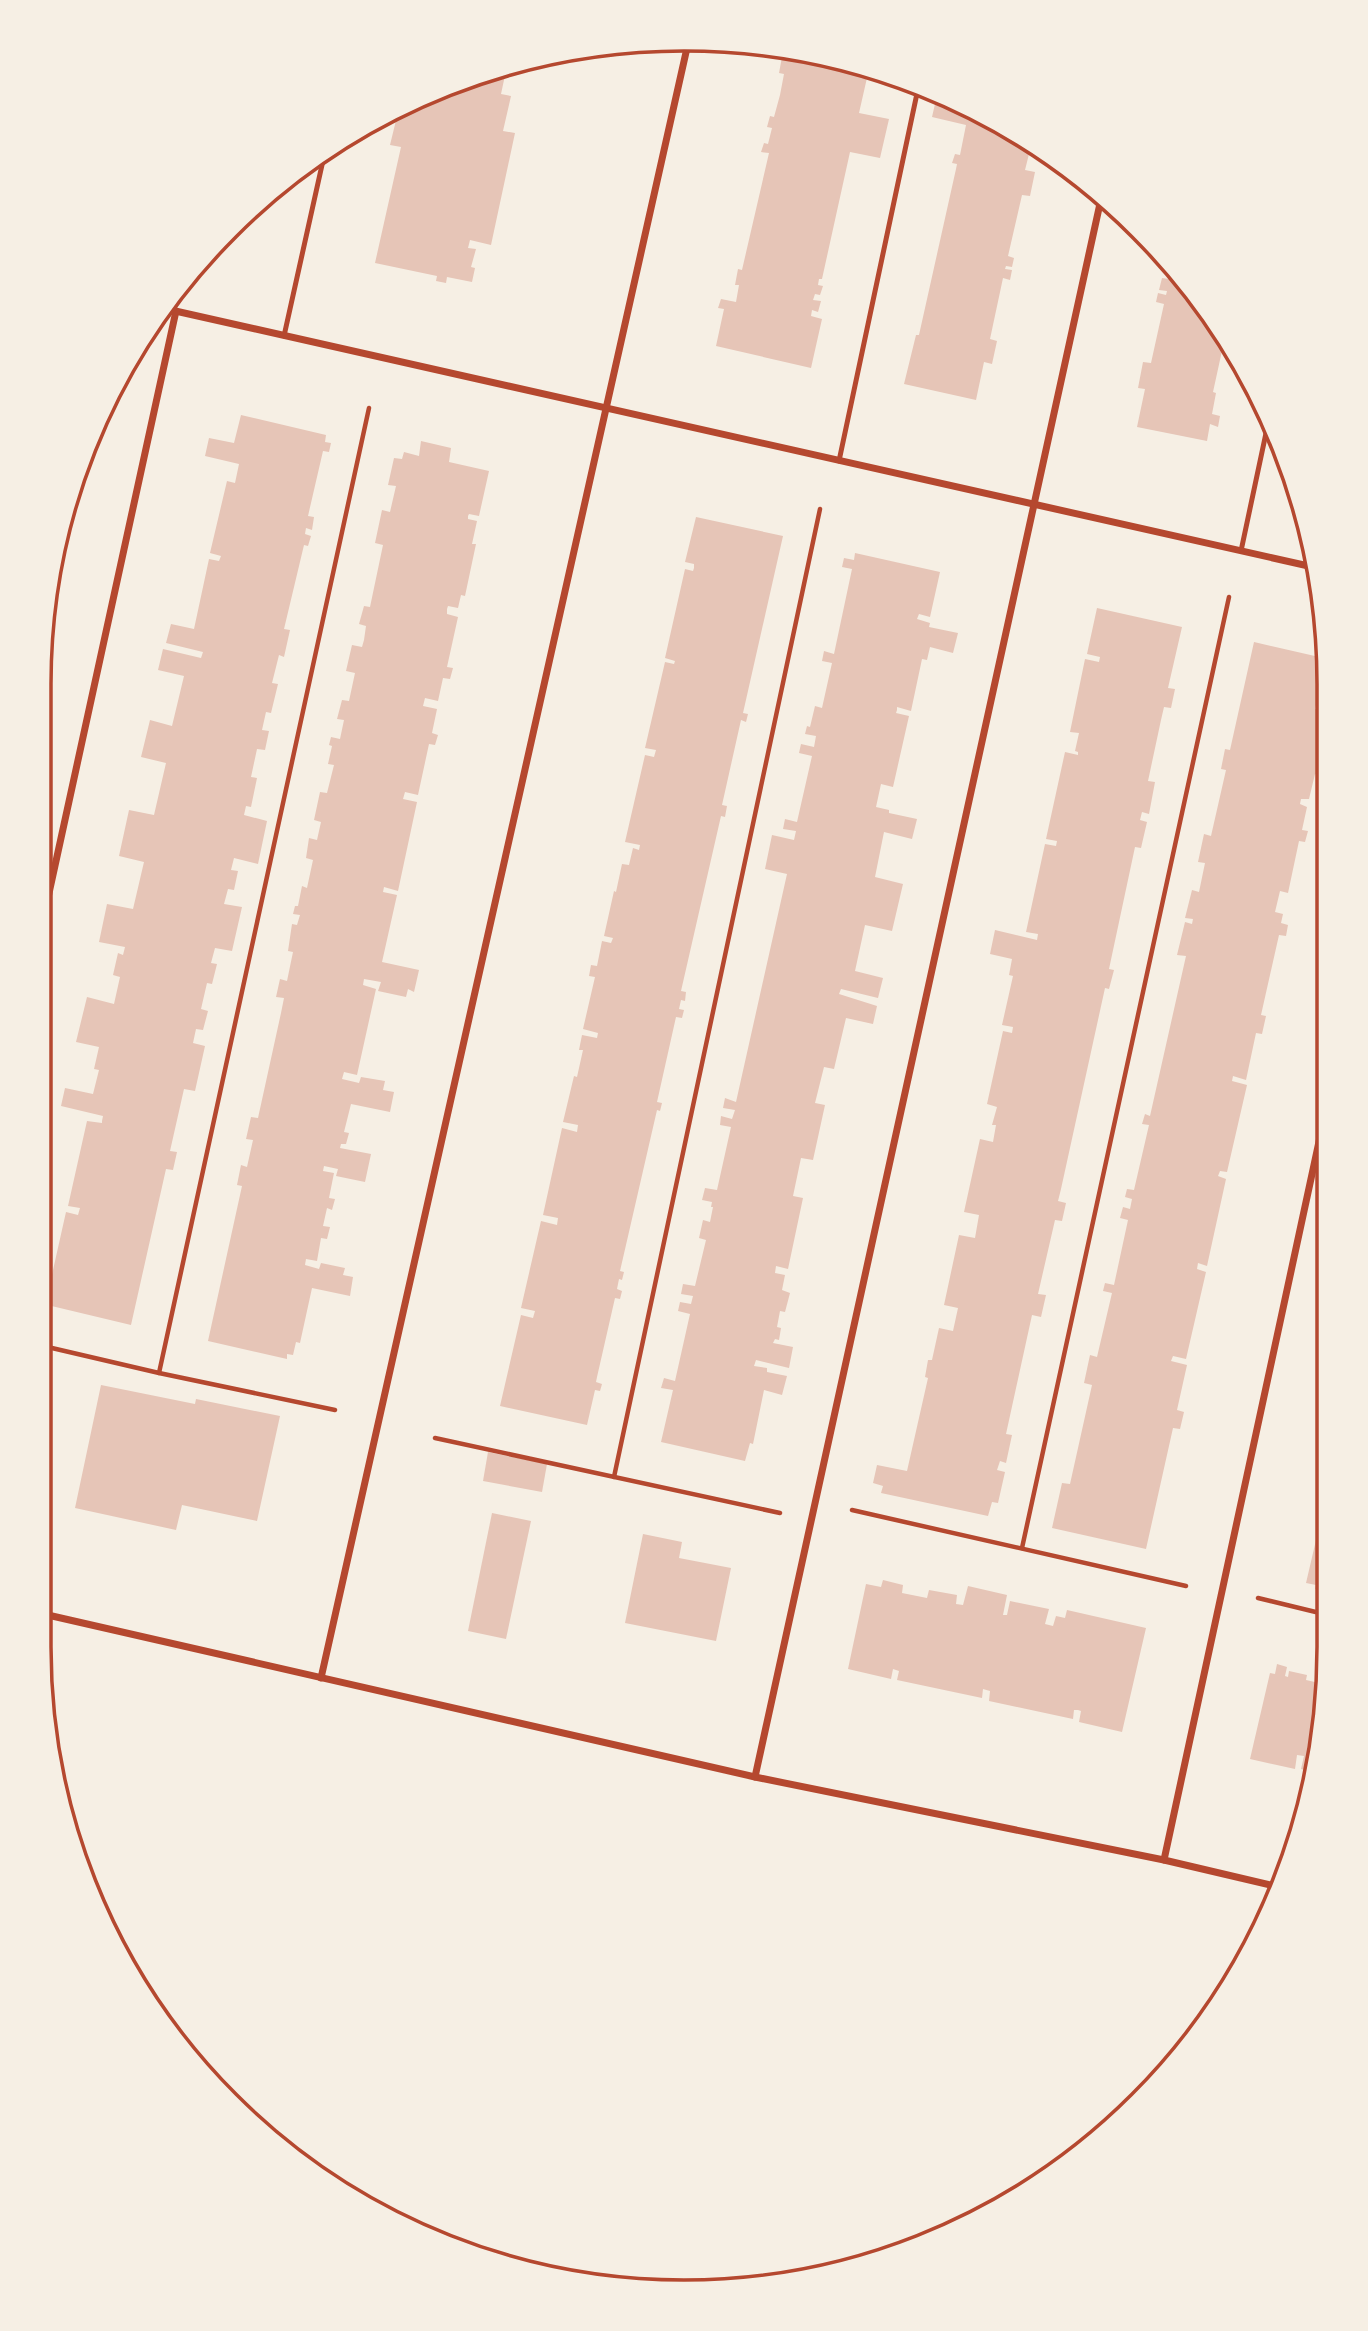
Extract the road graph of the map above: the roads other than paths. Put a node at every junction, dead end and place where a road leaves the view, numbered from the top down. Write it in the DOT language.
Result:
graph roads {
  1 [pos="686,51"];
  2 [pos="917,95"];
  3 [pos="322,164"];
  4 [pos="1099,206"];
  5 [pos="176,311"];
  6 [pos="284,336"];
  7 [pos="607,408"];
  8 [pos="1266,435"];
  9 [pos="839,461"];
  10 [pos="1034,504"];
  11 [pos="1241,551"];
  12 [pos="1306,565"];
  13 [pos="51,888"];
  14 [pos="1317,1151"];
  15 [pos="51,1616"];
  16 [pos="321,1678"];
  17 [pos="755,1777"];
  18 [pos="1164,1860"];
  19 [pos="1271,1885"];
  1 -- 7 [label="street"];
  2 -- 9 [label="lane"];
  3 -- 6 [label="lane"];
  4 -- 10 [label="street"];
  5 -- 6 [label="street"];
  5 -- 13 [label="street"];
  6 -- 7 [label="street"];
  7 -- 9 [label="street"];
  7 -- 16 [label="street"];
  8 -- 11 [label="lane"];
  9 -- 10 [label="street"];
  10 -- 11 [label="street"];
  10 -- 17 [label="street"];
  11 -- 12 [label="street"];
  14 -- 18 [label="street"];
  15 -- 16 [label="street"];
  16 -- 17 [label="street"];
  17 -- 18 [label="street"];
  18 -- 19 [label="street"];
}
